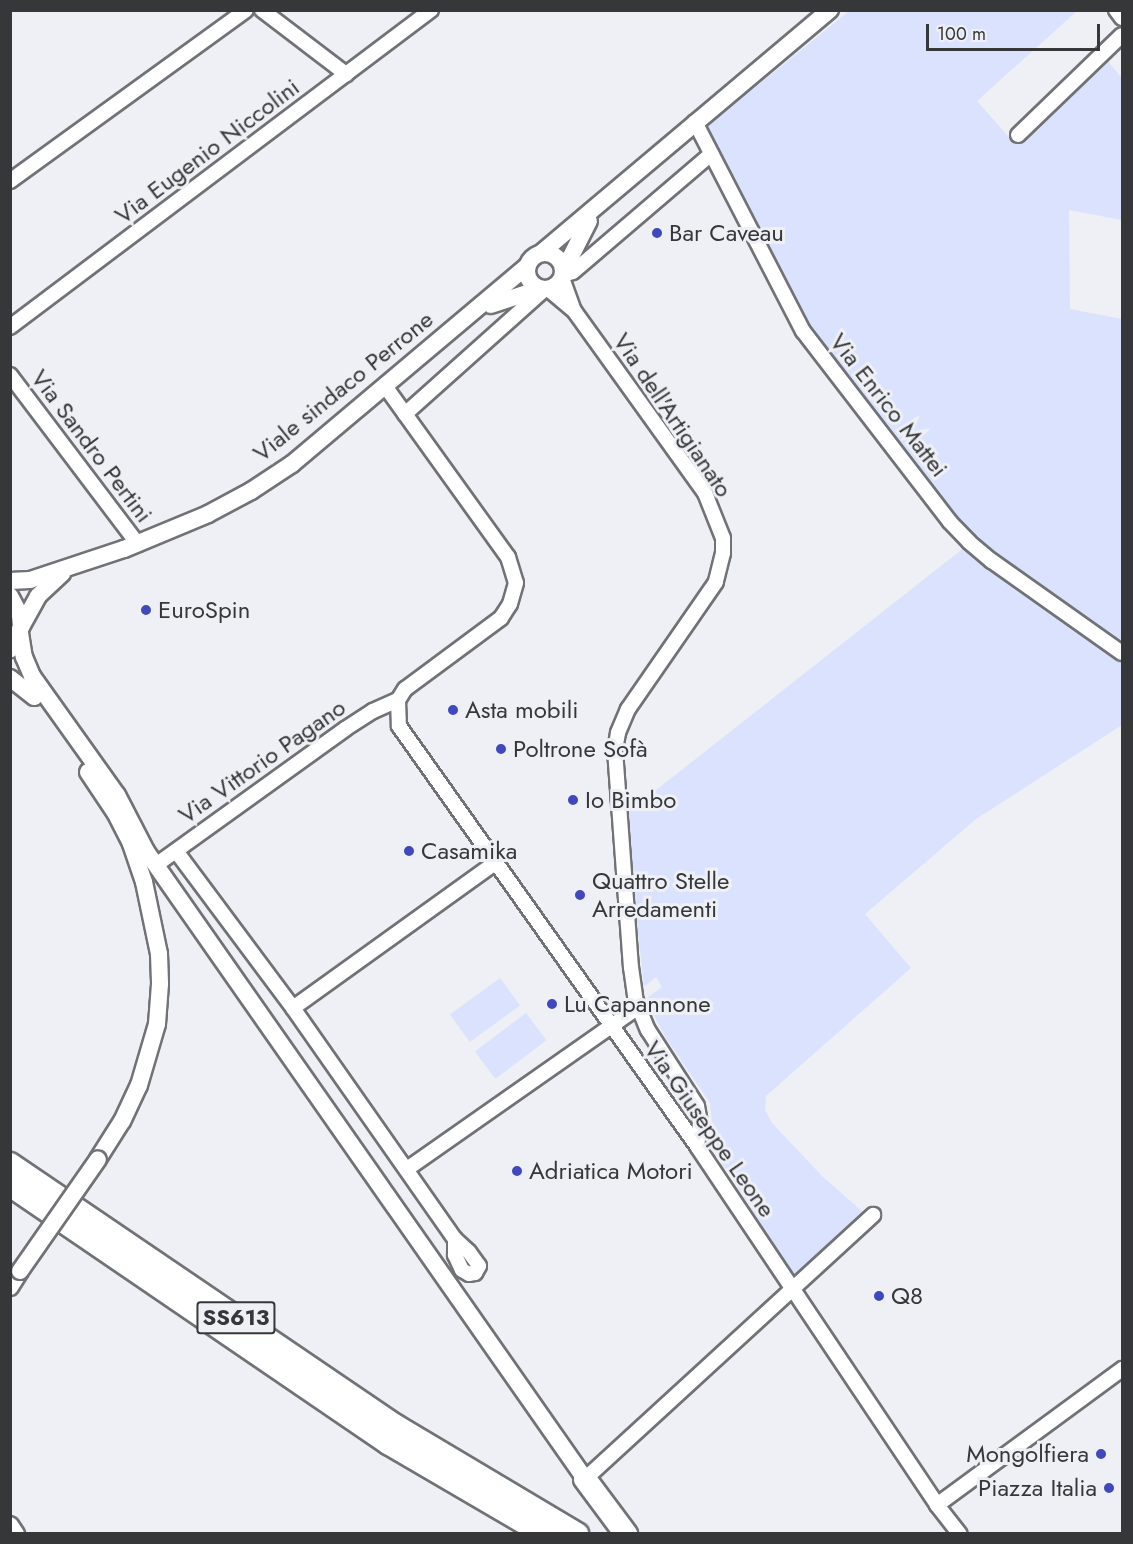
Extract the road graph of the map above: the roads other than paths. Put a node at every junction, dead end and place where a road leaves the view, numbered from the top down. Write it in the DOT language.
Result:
graph roads {
  1 [pos="246,10"];
  2 [pos="262,10"];
  3 [pos="431,10"];
  4 [pos="830,10"];
  5 [pos="1116,10"];
  6 [pos="1122,18"];
  7 [pos="1122,35"];
  8 [pos="346,74"];
  9 [pos="695,122"];
  10 [pos="1018,135"];
  11 [pos="711,154"];
  12 [pos="10,181"];
  13 [pos="602,200"];
  14 [pos="541,253"];
  15 [pos="527,266"];
  16 [pos="562,275"];
  17 [pos="544,289"];
  18 [pos="575,312"];
  19 [pos="463,319"];
  20 [pos="10,327"];
  21 [pos="10,375"];
  22 [pos="385,386"];
  23 [pos="405,414"];
  24 [pos="138,544"];
  25 [pos="88,561"];
  26 [pos="10,581"];
  27 [pos="10,596"];
  28 [pos="17,638"];
  29 [pos="1122,653"];
  30 [pos="10,678"];
  31 [pos="34,697"];
  32 [pos="398,700"];
  33 [pos="176,851"];
  34 [pos="495,863"];
  35 [pos="156,865"];
  36 [pos="638,1007"];
  37 [pos="293,1008"];
  38 [pos="610,1024"];
  39 [pos="697,1146"];
  40 [pos="10,1164"];
  41 [pos="407,1169"];
  42 [pos="10,1185"];
  43 [pos="873,1215"];
  44 [pos="455,1239"];
  45 [pos="10,1287"];
  46 [pos="792,1288"];
  47 [pos="1122,1369"];
  48 [pos="585,1479"];
  49 [pos="468,1490"];
  50 [pos="937,1505"];
  51 [pos="10,1525"];
  52 [pos="16,1533"];
  53 [pos="521,1533"];
  54 [pos="544,1533"];
  55 [pos="577,1533"];
  56 [pos="627,1533"];
  57 [pos="960,1533"];
  1 -- 12 [label="street"];
  2 -- 8 [label="street"];
  3 -- 8 [label="street, Via Eugenio Niccolini"];
  4 -- 9 [label="street"];
  5 -- 6 [label="street"];
  7 -- 10 [label="street"];
  8 -- 20 [label="street, Via Eugenio Niccolini"];
  9 -- 11 [label="street, Via Enrico Mattei"];
  9 -- 13 [label="street"];
  11 -- 16 [label="street"];
  11 -- 29 [label="street, Via Enrico Mattei"];
  13 -- 14 [label="street"];
  13 -- 16 [label="street"];
  14 -- 15 [label="street"];
  14 -- 16 [label="street"];
  15 -- 17 [label="street"];
  15 -- 19 [label="street, Viale sindaco Perrone"];
  16 -- 17 [label="street"];
  16 -- 18 [label="street, Via dell'Artigianato"];
  17 -- 18 [label="street, Via dell'Artigianato"];
  17 -- 19 [label="street, Viale sindaco Perrone"];
  17 -- 23 [label="street"];
  18 -- 36 [label="street, Via dell'Artigianato"];
  19 -- 22 [label="street, Viale sindaco Perrone"];
  21 -- 24 [label="street, Via Sandro Pertini"];
  22 -- 23 [label="street"];
  22 -- 24 [label="street, Viale sindaco Perrone"];
  23 -- 32 [label="street"];
  24 -- 25 [label="street, Viale sindaco Perrone"];
  25 -- 26 [label="street, Viale sindaco Perrone"];
  25 -- 28 [label="street, Viale sindaco Perrone"];
  27 -- 28 [label="street"];
  28 -- 31 [label="street"];
  28 -- 35 [label="street"];
  30 -- 31 [label="street"];
  31 -- 45 [label="street, bridge"];
  32 -- 33 [label="street, Via Vittorio Pagano"];
  32 -- 34 [label="street, Via Giuseppe Leone"];
  33 -- 35 [label="street, Via Vittorio Pagano"];
  33 -- 37 [label="street"];
  34 -- 37 [label="street"];
  34 -- 38 [label="street, Via Giuseppe Leone"];
  35 -- 48 [label="street"];
  36 -- 38 [label="street"];
  36 -- 39 [label="street, Via dell'Artigianato"];
  37 -- 41 [label="street"];
  38 -- 39 [label="street, Via Giuseppe Leone"];
  38 -- 41 [label="street"];
  39 -- 46 [label="street, Via Giuseppe Leone"];
  40 -- 55 [label="highway, SS613"];
  41 -- 44 [label="street"];
  42 -- 49 [label="highway, SS613"];
  43 -- 46 [label="street"];
  46 -- 48 [label="street"];
  46 -- 50 [label="street, Via Giuseppe Leone"];
  47 -- 50 [label="street"];
  48 -- 56 [label="highway"];
  49 -- 53 [label="highway"];
  49 -- 54 [label="highway, SS613"];
  50 -- 57 [label="street, Via Giuseppe Leone"];
  51 -- 52 [label="street"];
}
